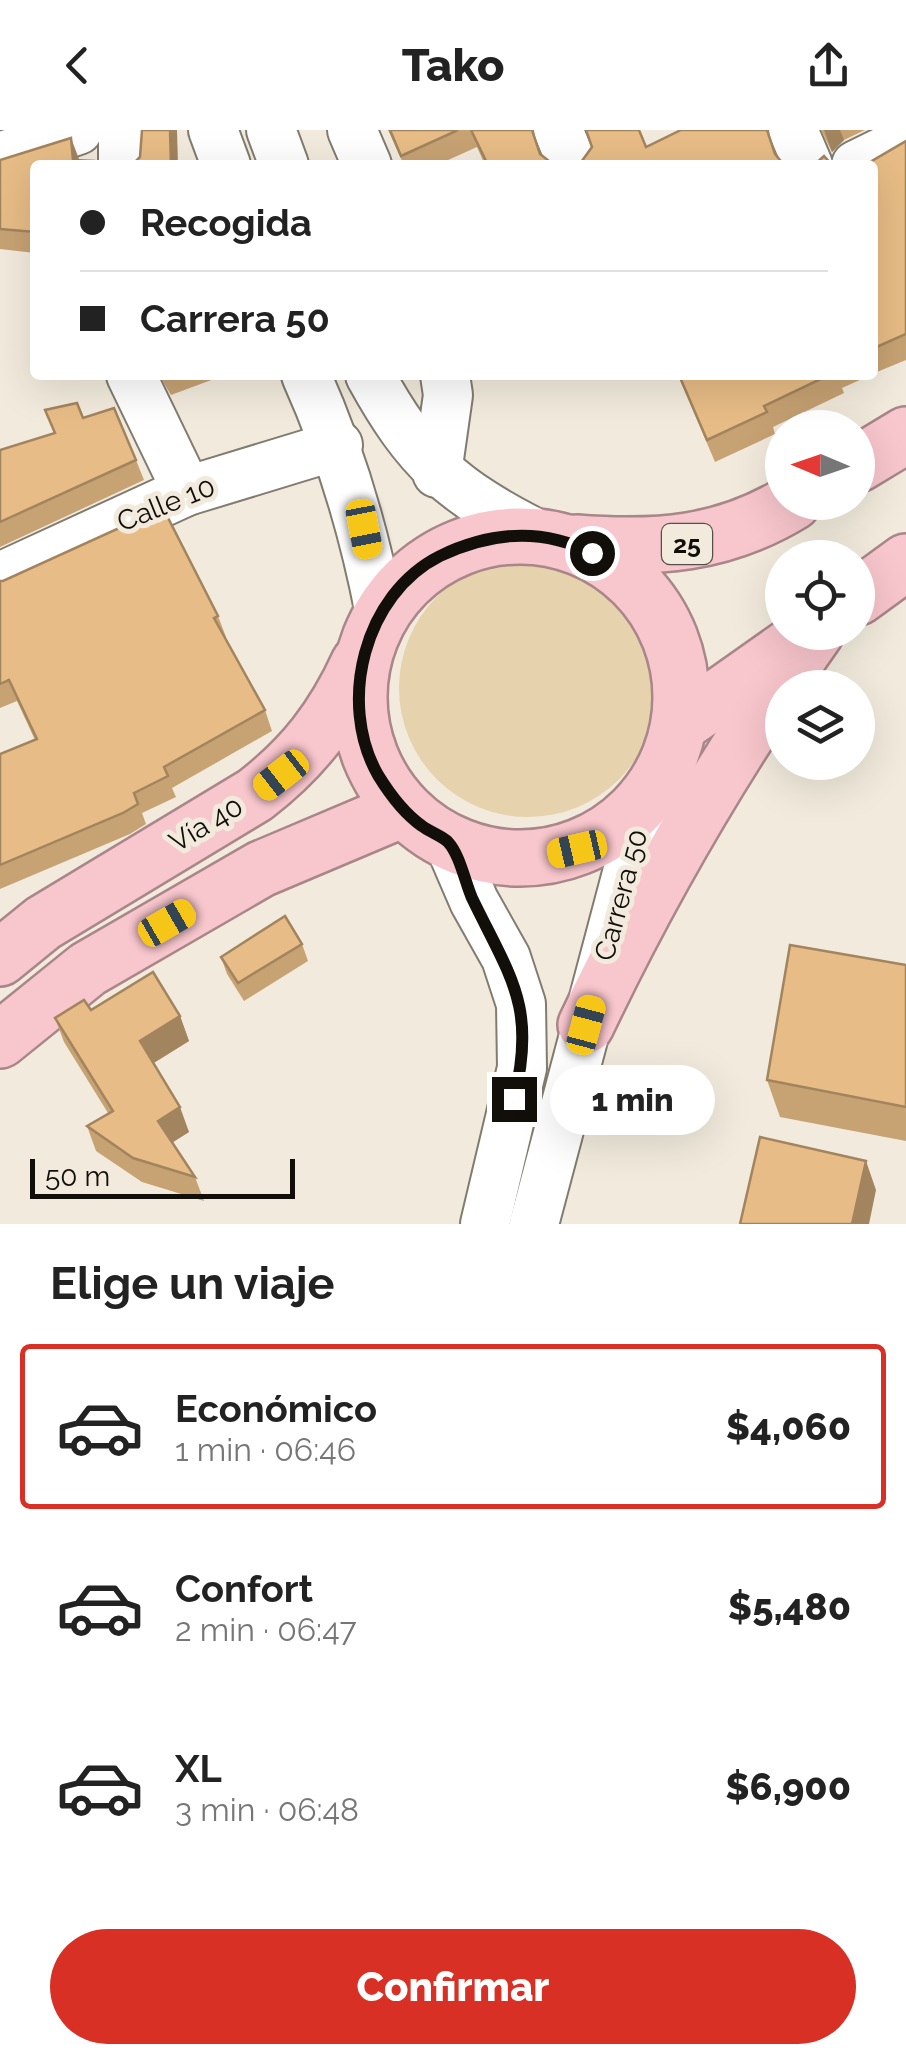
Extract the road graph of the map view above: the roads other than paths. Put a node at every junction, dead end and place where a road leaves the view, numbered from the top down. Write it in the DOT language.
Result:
graph roads {
  1 [pos="123,130"];
  2 [pos="213,130"];
  3 [pos="271,130"];
  4 [pos="352,130"];
  5 [pos="558,130"];
  6 [pos="793,130"];
  7 [pos="63,132"];
  8 [pos="0,157"];
  9 [pos="123,160"];
  10 [pos="224,160"];
  11 [pos="282,160"];
  12 [pos="365,160"];
  13 [pos="571,160"];
  14 [pos="806,160"];
  15 [pos="133,380"];
  16 [pos="308,380"];
  17 [pos="373,380"];
  18 [pos="446,380"];
  19 [pos="906,435"];
  20 [pos="338,445"];
  21 [pos="875,454"];
  22 [pos="437,473"];
  23 [pos="187,491"];
  24 [pos="765,519"];
  25 [pos="555,539"];
  26 [pos="906,562"];
  27 [pos="0,577"];
  28 [pos="875,585"];
  29 [pos="373,630"];
  30 [pos="787,650"];
  31 [pos="801,650"];
  32 [pos="680,724"];
  33 [pos="647,798"];
  34 [pos="403,809"];
  35 [pos="449,843"];
  36 [pos="0,958"];
  37 [pos="586,1025"];
  38 [pos="0,1040"];
  39 [pos="485,1224"];
  40 [pos="534,1224"];
  1 -- 9 [label="street"];
  2 -- 10 [label="street"];
  3 -- 11 [label="street"];
  4 -- 12 [label="street"];
  5 -- 13 [label="street"];
  6 -- 14 [label="street"];
  7 -- 8 [label="street"];
  15 -- 23 [label="street"];
  16 -- 20 [label="street"];
  17 -- 22 [label="street"];
  18 -- 22 [label="street"];
  19 -- 21 [label="highway"];
  20 -- 23 [label="street, Calle 10"];
  20 -- 29 [label="street"];
  22 -- 25 [label="street"];
  23 -- 27 [label="street, Calle 10"];
  24 -- 25 [label="highway, 25"];
  25 -- 29 [label="highway, 25"];
  25 -- 32 [label="highway, 25"];
  26 -- 28 [label="highway"];
  29 -- 34 [label="highway, 25"];
  29 -- 36 [label="highway, Vía 40"];
  30 -- 32 [label="highway"];
  31 -- 37 [label="highway"];
  32 -- 33 [label="highway, 25"];
  33 -- 35 [label="highway, 25"];
  33 -- 37 [label="street, Carrera 50"];
  34 -- 35 [label="highway, 25"];
  34 -- 38 [label="highway"];
  35 -- 39 [label="street"];
  37 -- 40 [label="street, Carrera 50"];
}
